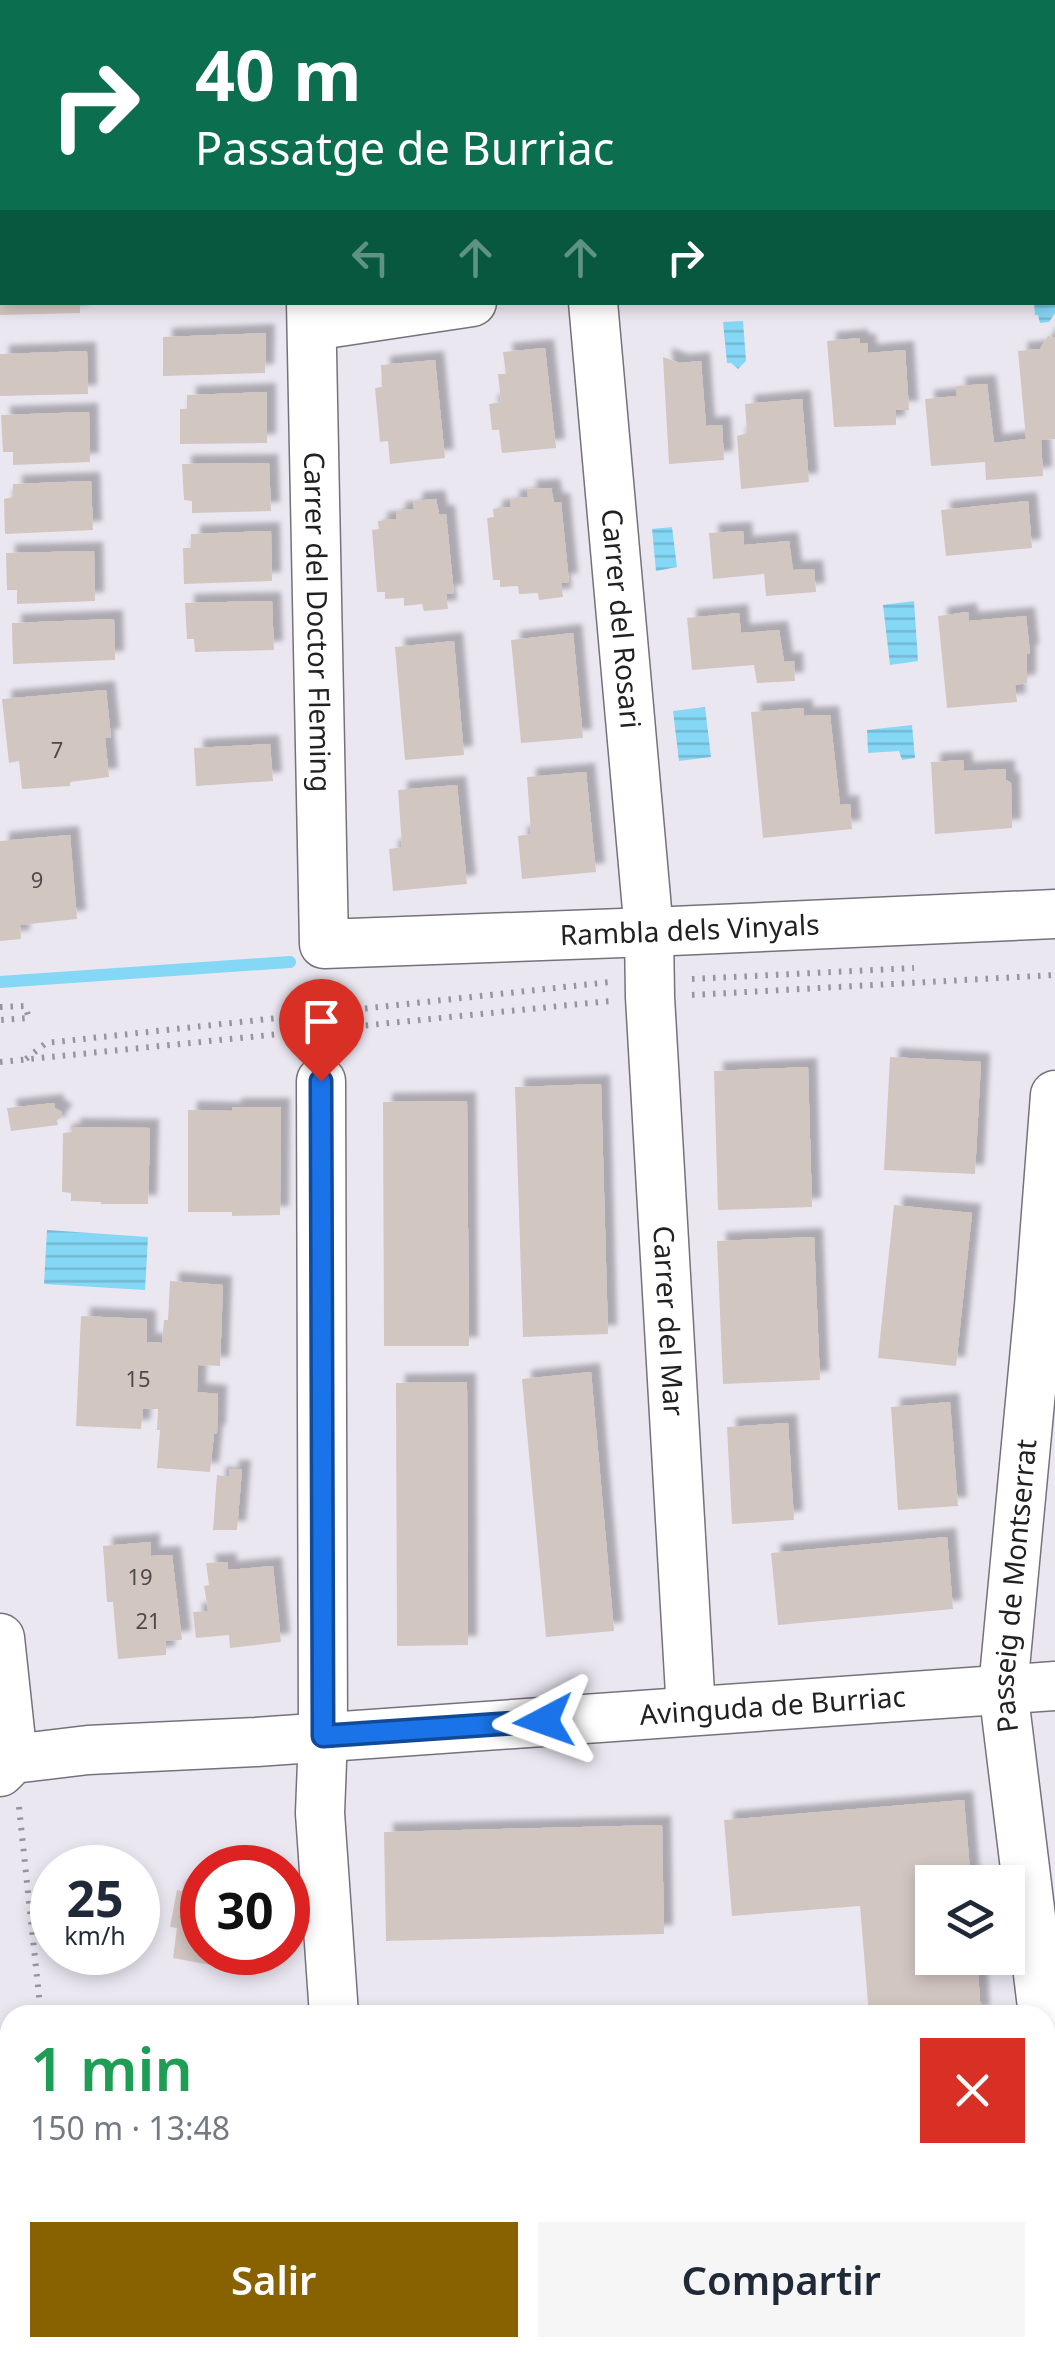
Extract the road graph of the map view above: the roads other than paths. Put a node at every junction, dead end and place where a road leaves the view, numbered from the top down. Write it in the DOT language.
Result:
graph roads {
  1 [pos="432,305"];
  2 [pos="593,305"];
  3 [pos="312,314"];
  4 [pos="1055,914"];
  5 [pos="649,932"];
  6 [pos="324,944"];
  7 [pos="321,1081"];
  8 [pos="1055,1095"];
  9 [pos="0,1638"];
  10 [pos="1055,1686"];
  11 [pos="1003,1689"];
  12 [pos="691,1711"];
  13 [pos="323,1736"];
  14 [pos="7,1765"];
  15 [pos="333,2005"];
  16 [pos="1041,2005"];
  1 -- 3 [label="street"];
  2 -- 5 [label="street, Carrer del Rosari"];
  3 -- 6 [label="street, Carrer del Doctor Fleming"];
  4 -- 5 [label="street, Rambla dels Vinyals"];
  5 -- 6 [label="street, Rambla dels Vinyals"];
  5 -- 12 [label="street, Carrer del Mar"];
  7 -- 13 [label="street"];
  8 -- 11 [label="street, Passeig de Montserrat"];
  9 -- 14 [label="street"];
  10 -- 11 [label="street, Avinguda de Burriac"];
  11 -- 12 [label="street, Avinguda de Burriac"];
  11 -- 16 [label="street, Passeig de Montserrat"];
  12 -- 13 [label="street, Avinguda de Burriac"];
  13 -- 14 [label="street, Avinguda de Burriac"];
  13 -- 15 [label="street"];
}
